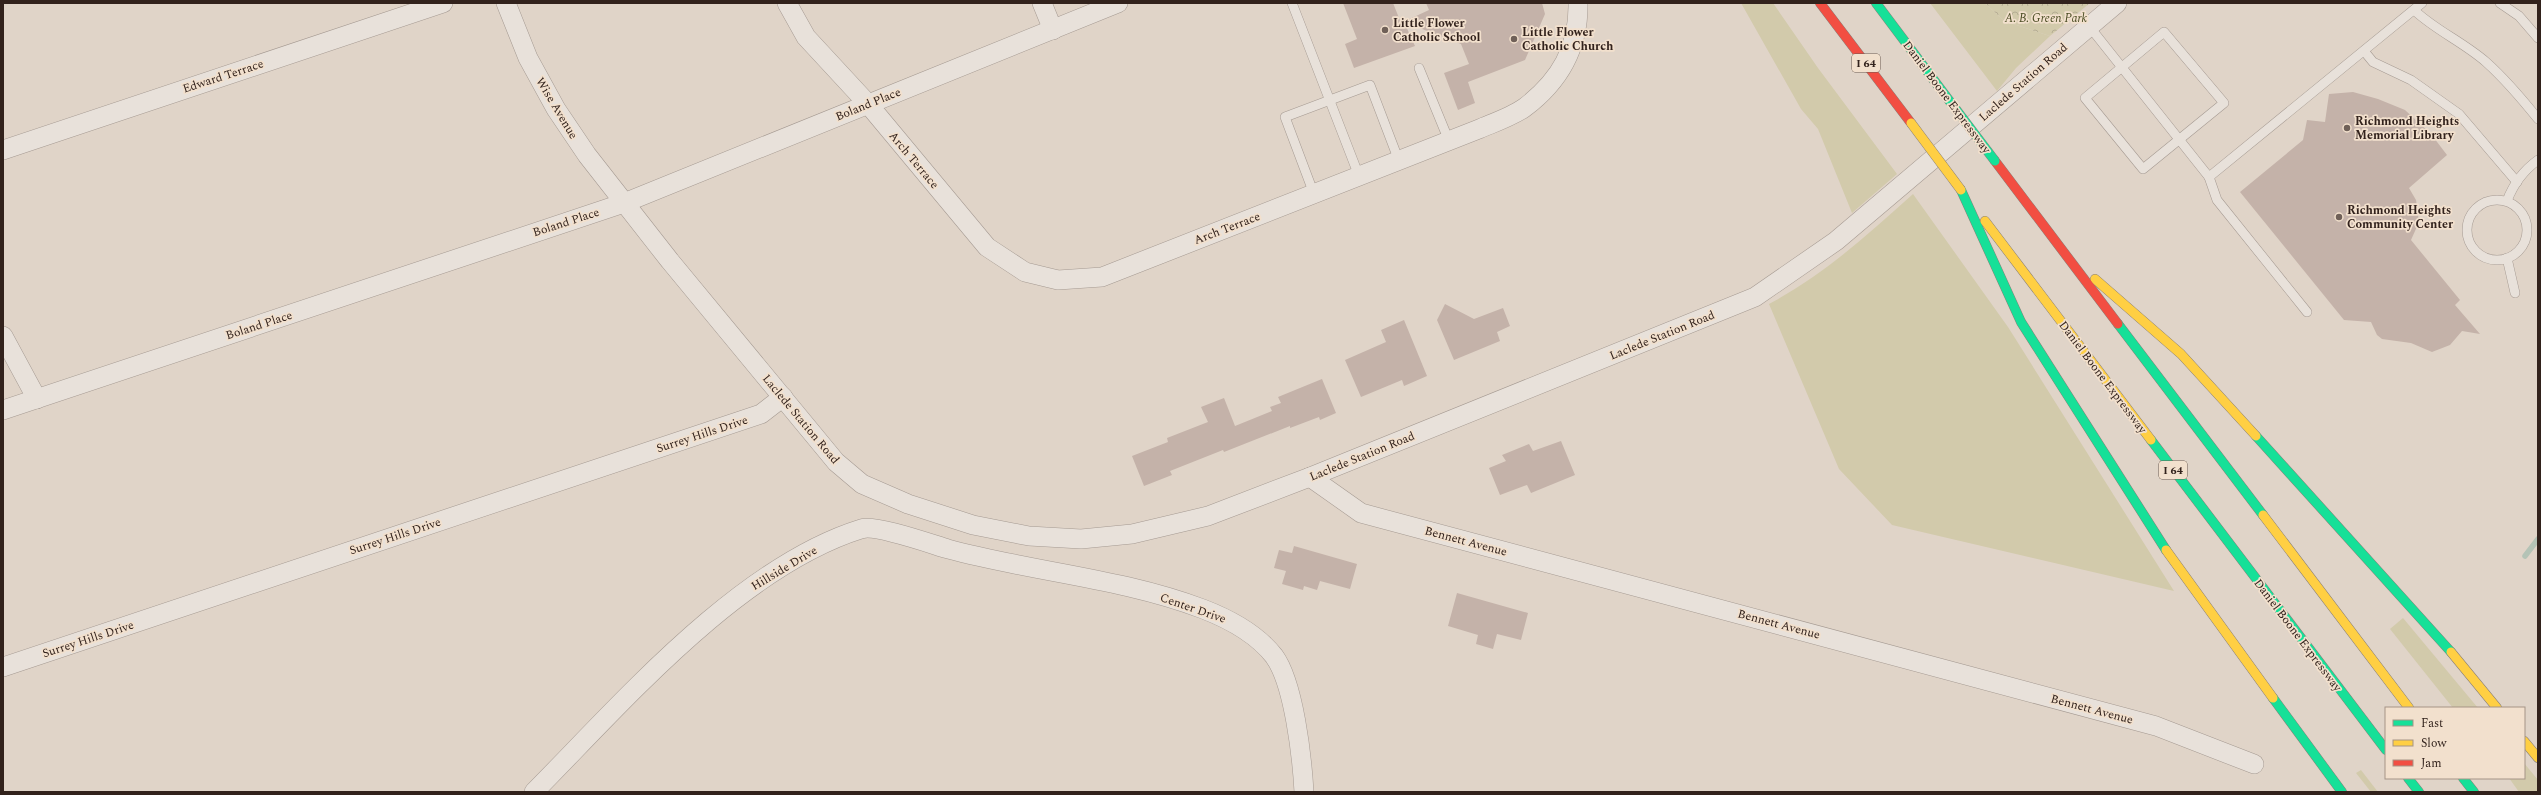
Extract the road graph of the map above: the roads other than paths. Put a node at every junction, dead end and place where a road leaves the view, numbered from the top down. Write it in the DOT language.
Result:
graph roads {
  1 [pos="443,3"];
  2 [pos="506,3"];
  3 [pos="787,3"];
  4 [pos="1042,3"];
  5 [pos="1118,3"];
  6 [pos="1292,3"];
  7 [pos="1578,3"];
  8 [pos="1820,3"];
  9 [pos="1876,3"];
  10 [pos="2117,3"];
  11 [pos="2422,3"];
  12 [pos="2500,3"];
  13 [pos="2414,10"];
  14 [pos="2089,26"];
  15 [pos="1053,30"];
  16 [pos="2538,38"];
  17 [pos="2364,51"];
  18 [pos="1419,68"];
  19 [pos="2122,68"];
  20 [pos="1329,99"];
  21 [pos="868,104"];
  22 [pos="2538,118"];
  23 [pos="2180,140"];
  24 [pos="1449,141"];
  25 [pos="3,150"];
  26 [pos="2538,160"];
  27 [pos="1399,161"];
  28 [pos="1359,176"];
  29 [pos="2210,176"];
  30 [pos="2517,182"];
  31 [pos="1961,190"];
  32 [pos="1314,194"];
  33 [pos="2508,201"];
  34 [pos="624,203"];
  35 [pos="2061,249"];
  36 [pos="2507,258"];
  37 [pos="2515,293"];
  38 [pos="2306,312"];
  39 [pos="3,336"];
  40 [pos="783,397"];
  41 [pos="37,399"];
  42 [pos="3,410"];
  43 [pos="1310,477"];
  44 [pos="1104,580"];
  45 [pos="3,667"];
  46 [pos="2408,707"];
  47 [pos="2496,707"];
  48 [pos="2525,742"];
  49 [pos="2385,749"];
  50 [pos="2538,758"];
  51 [pos="2254,764"];
  52 [pos="2409,779"];
  53 [pos="2464,779"];
  54 [pos="534,792"];
  55 [pos="1304,792"];
  56 [pos="2342,792"];
  57 [pos="2418,792"];
  58 [pos="2474,792"];
  1 -- 25 [label="street, Edward Terrace"];
  2 -- 34 [label="street, Wise Avenue"];
  3 -- 21 [label="street, Arch Terrace"];
  4 -- 15 [label="street"];
  5 -- 15 [label="street, Boland Place"];
  6 -- 20 [label="lane"];
  7 -- 24 [label="street, Arch Terrace"];
  8 -- 31 [label="highway, Daniel Boone Expressway / I 64, bridge"];
  9 -- 35 [label="highway, Daniel Boone Expressway, bridge"];
  10 -- 14 [label="street, Laclede Station Road"];
  11 -- 13 [label="lane"];
  12 -- 16 [label="lane"];
  13 -- 17 [label="lane"];
  13 -- 22 [label="lane"];
  14 -- 19 [label="lane"];
  14 -- 43 [label="street, Laclede Station Road"];
  15 -- 21 [label="street, Boland Place"];
  17 -- 29 [label="lane"];
  17 -- 30 [label="lane"];
  18 -- 24 [label="lane"];
  19 -- 23 [label="lane"];
  19 -- 23 [label="lane"];
  19 -- 23 [label="lane"];
  20 -- 27 [label="lane"];
  20 -- 28 [label="lane"];
  20 -- 32 [label="lane"];
  21 -- 32 [label="street, Arch Terrace"];
  21 -- 34 [label="street, Boland Place"];
  23 -- 29 [label="lane"];
  24 -- 27 [label="street, Arch Terrace"];
  26 -- 30 [label="lane"];
  27 -- 28 [label="street, Arch Terrace"];
  28 -- 32 [label="street, Arch Terrace"];
  29 -- 38 [label="lane"];
  30 -- 33 [label="lane"];
  31 -- 49 [label="highway, Daniel Boone Expressway / I 64"];
  31 -- 56 [label="highway"];
  33 -- 36 [label="lane"];
  33 -- 36 [label="lane"];
  34 -- 40 [label="street, Laclede Station Road"];
  34 -- 41 [label="street, Boland Place"];
  35 -- 46 [label="highway, Daniel Boone Expressway"];
  35 -- 47 [label="highway"];
  36 -- 37 [label="lane"];
  39 -- 41 [label="street"];
  40 -- 43 [label="street, Laclede Station Road"];
  40 -- 45 [label="street, Surrey Hills Drive"];
  41 -- 42 [label="street, Boland Place"];
  43 -- 51 [label="street, Bennett Avenue"];
  44 -- 54 [label="street, Hillside Drive"];
  44 -- 55 [label="street, Center Drive"];
  48 -- 50 [label="highway"];
  52 -- 57 [label="highway"];
  53 -- 58 [label="highway"];
}
